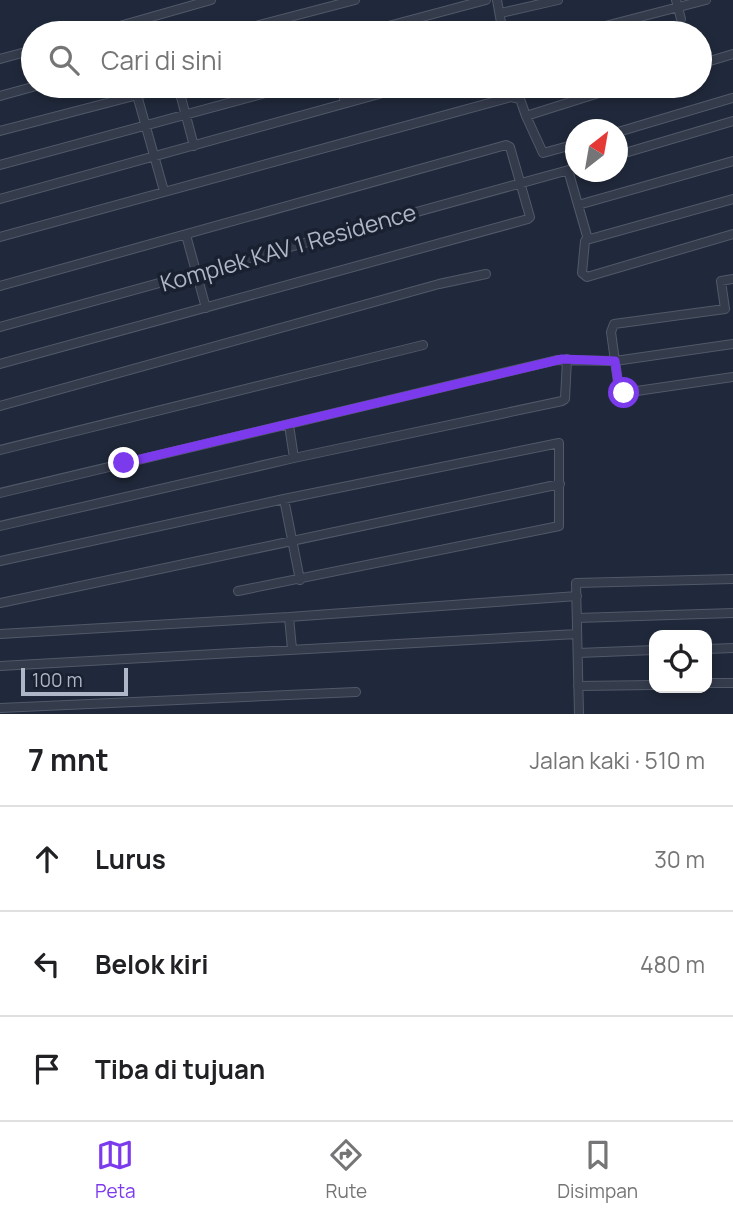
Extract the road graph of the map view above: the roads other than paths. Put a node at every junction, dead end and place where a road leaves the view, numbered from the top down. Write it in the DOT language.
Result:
graph roads {
  1 [pos="211,0"];
  2 [pos="355,0"];
  3 [pos="486,0"];
  4 [pos="497,0"];
  5 [pos="558,0"];
  6 [pos="706,0"];
  7 [pos="677,4"];
  8 [pos="501,13"];
  9 [pos="681,19"];
  10 [pos="137,21"];
  11 [pos="275,21"];
  12 [pos="407,21"];
  13 [pos="502,21"];
  14 [pos="619,21"];
  15 [pos="21,53"];
  16 [pos="733,54"];
  17 [pos="0,59"];
  18 [pos="712,60"];
  19 [pos="21,90"];
  20 [pos="0,96"];
  21 [pos="126,98"];
  22 [pos="138,98"];
  23 [pos="181,98"];
  24 [pos="248,98"];
  25 [pos="344,98"];
  26 [pos="361,98"];
  27 [pos="507,98"];
  28 [pos="516,98"];
  29 [pos="583,98"];
  30 [pos="732,98"];
  31 [pos="345,102"];
  32 [pos="186,115"];
  33 [pos="526,116"];
  34 [pos="733,121"];
  35 [pos="145,126"];
  36 [pos="628,129"];
  37 [pos="0,131"];
  38 [pos="194,146"];
  39 [pos="565,147"];
  40 [pos="628,152"];
  41 [pos="153,157"];
  42 [pos="733,161"];
  43 [pos="0,165"];
  44 [pos="565,171"];
  45 [pos="520,182"];
  46 [pos="574,182"];
  47 [pos="164,191"];
  48 [pos="0,199"];
  49 [pos="733,199"];
  50 [pos="578,205"];
  51 [pos="733,233"];
  52 [pos="186,234"];
  53 [pos="0,237"];
  54 [pos="588,238"];
  55 [pos="197,273"];
  56 [pos="486,274"];
  57 [pos="733,279"];
  58 [pos="0,286"];
  59 [pos="206,308"];
  60 [pos="729,308"];
  61 [pos="0,327"];
  62 [pos="733,344"];
  63 [pos="423,345"];
  64 [pos="567,359"];
  65 [pos="615,361"];
  66 [pos="0,364"];
  67 [pos="733,377"];
  68 [pos="0,406"];
  69 [pos="289,425"];
  70 [pos="0,450"];
  71 [pos="294,458"];
  72 [pos="560,484"];
  73 [pos="0,493"];
  74 [pos="284,499"];
  75 [pos="0,526"];
  76 [pos="292,540"];
  77 [pos="0,561"];
  78 [pos="733,579"];
  79 [pos="300,580"];
  80 [pos="238,592"];
  81 [pos="577,596"];
  82 [pos="0,603"];
  83 [pos="733,613"];
  84 [pos="289,617"];
  85 [pos="577,618"];
  86 [pos="0,634"];
  87 [pos="577,634"];
  88 [pos="733,648"];
  89 [pos="292,649"];
  90 [pos="712,649"];
  91 [pos="649,650"];
  92 [pos="578,653"];
  93 [pos="0,666"];
  94 [pos="712,683"];
  95 [pos="733,683"];
  96 [pos="649,685"];
  97 [pos="578,687"];
  98 [pos="356,692"];
  99 [pos="0,708"];
  100 [pos="1,714"];
  101 [pos="579,714"];
  1 -- 10 [label="street"];
  2 -- 11 [label="street"];
  3 -- 12 [label="street"];
  4 -- 8 [label="street"];
  5 -- 8 [label="street"];
  6 -- 7 [label="street"];
  7 -- 9 [label="street"];
  7 -- 14 [label="street"];
  8 -- 13 [label="street"];
  15 -- 17 [label="street"];
  16 -- 18 [label="street"];
  19 -- 20 [label="street"];
  21 -- 37 [label="street"];
  22 -- 35 [label="street"];
  23 -- 32 [label="street"];
  24 -- 32 [label="street"];
  25 -- 31 [label="street"];
  26 -- 31 [label="street"];
  27 -- 47 [label="street"];
  28 -- 33 [label="street"];
  29 -- 33 [label="street"];
  30 -- 36 [label="street"];
  31 -- 38 [label="street"];
  32 -- 35 [label="street"];
  32 -- 38 [label="street"];
  33 -- 39 [label="street"];
  34 -- 40 [label="street"];
  35 -- 41 [label="street"];
  35 -- 43 [label="street"];
  38 -- 41 [label="street"];
  41 -- 47 [label="street"];
  41 -- 48 [label="street"];
  42 -- 50 [label="street"];
  44 -- 45 [label="street, Komplek KAV 1 Residence"];
  45 -- 52 [label="street"];
  45 -- 55 [label="street, Komplek KAV 1 Residence"];
  45 -- 59 [label="street"];
  46 -- 50 [label="street"];
  47 -- 53 [label="street"];
  49 -- 54 [label="street"];
  50 -- 54 [label="street"];
  51 -- 54 [label="street"];
  52 -- 55 [label="street"];
  52 -- 58 [label="street"];
  55 -- 59 [label="street"];
  55 -- 61 [label="street, Komplek KAV 1 Residence"];
  56 -- 68 [label="street"];
  57 -- 60 [label="street"];
  59 -- 66 [label="street"];
  60 -- 65 [label="street"];
  62 -- 65 [label="street"];
  63 -- 70 [label="street"];
  64 -- 65 [label="street"];
  64 -- 69 [label="street"];
  64 -- 71 [label="street"];
  65 -- 67 [label="street"];
  69 -- 71 [label="street"];
  69 -- 73 [label="street"];
  71 -- 75 [label="street"];
  72 -- 74 [label="street"];
  72 -- 76 [label="street"];
  72 -- 79 [label="street"];
  74 -- 76 [label="street"];
  74 -- 77 [label="street"];
  76 -- 79 [label="street"];
  76 -- 82 [label="street"];
  78 -- 81 [label="street"];
  79 -- 80 [label="street"];
  81 -- 84 [label="street"];
  81 -- 85 [label="street"];
  83 -- 85 [label="street"];
  84 -- 86 [label="street"];
  84 -- 89 [label="street"];
  85 -- 87 [label="street"];
  87 -- 89 [label="street"];
  87 -- 92 [label="street"];
  88 -- 90 [label="street"];
  89 -- 93 [label="street"];
  91 -- 92 [label="street"];
  92 -- 97 [label="street"];
  94 -- 95 [label="street"];
  96 -- 97 [label="street"];
  97 -- 101 [label="street"];
  98 -- 99 [label="street"];
  99 -- 100 [label="street"];
}
